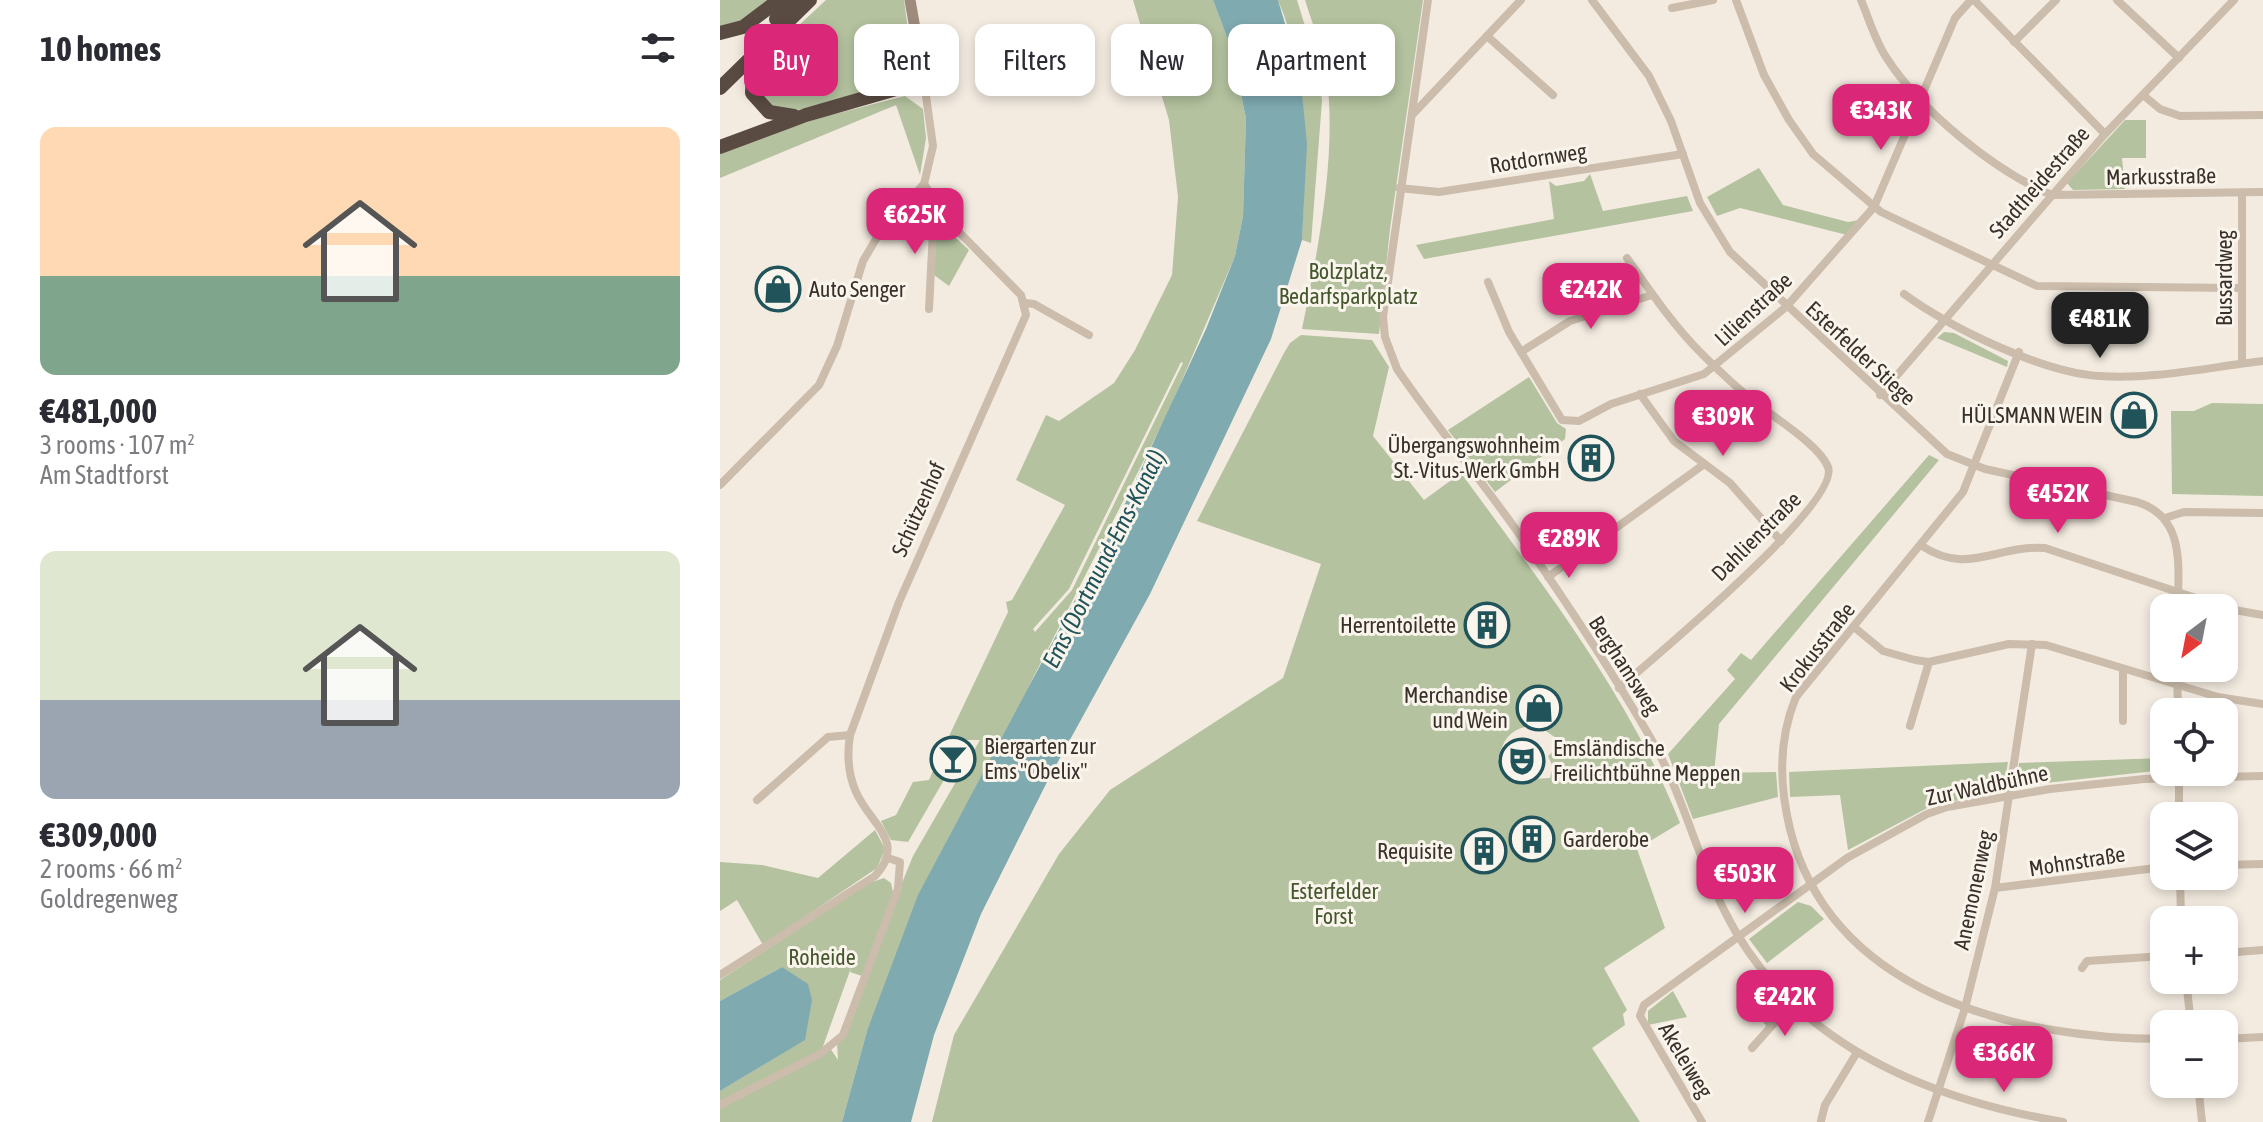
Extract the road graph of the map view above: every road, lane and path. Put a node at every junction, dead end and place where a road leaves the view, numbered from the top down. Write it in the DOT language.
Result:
graph roads {
  1 [pos="779,0"];
  2 [pos="795,0"];
  3 [pos="810,0"];
  4 [pos="910,0"];
  5 [pos="1428,0"];
  6 [pos="1521,0"];
  7 [pos="1592,0"];
  8 [pos="1713,0"];
  9 [pos="1736,0"];
  10 [pos="1861,0"];
  11 [pos="1972,0"];
  12 [pos="2056,0"];
  13 [pos="2117,0"];
  14 [pos="2234,0"];
  15 [pos="1672,8"];
  16 [pos="785,24"];
  17 [pos="914,24"];
  18 [pos="720,33"];
  19 [pos="1487,36"];
  20 [pos="2014,42"];
  21 [pos="2179,58"];
  22 [pos="744,64"];
  23 [pos="720,75"];
  24 [pos="720,88"];
  25 [pos="1553,95"];
  26 [pos="2143,95"];
  27 [pos="754,96"];
  28 [pos="872,96"];
  29 [pos="926,96"];
  30 [pos="1922,98"];
  31 [pos="806,115"];
  32 [pos="1413,115"];
  33 [pos="2263,115"];
  34 [pos="2105,134"];
  35 [pos="720,147"];
  36 [pos="1683,154"];
  37 [pos="924,184"];
  38 [pos="1399,188"];
  39 [pos="2263,192"];
  40 [pos="2242,193"];
  41 [pos="2052,195"];
  42 [pos="1874,207"];
  43 [pos="940,212"];
  44 [pos="1627,258"];
  45 [pos="1991,265"];
  46 [pos="1488,282"];
  47 [pos="2241,288"];
  48 [pos="1904,294"];
  49 [pos="1652,295"];
  50 [pos="1025,303"];
  51 [pos="1786,307"];
  52 [pos="929,309"];
  53 [pos="1942,321"];
  54 [pos="1089,335"];
  55 [pos="1521,352"];
  56 [pos="2019,352"];
  57 [pos="2263,361"];
  58 [pos="2242,363"];
  59 [pos="1716,367"];
  60 [pos="1640,394"];
  61 [pos="1880,395"];
  62 [pos="1703,465"];
  63 [pos="1975,466"];
  64 [pos="720,485"];
  65 [pos="2263,513"];
  66 [pos="2165,518"];
  67 [pos="1781,541"];
  68 [pos="1922,546"];
  69 [pos="1548,577"];
  70 [pos="2178,592"];
  71 [pos="2263,615"];
  72 [pos="1854,627"];
  73 [pos="2032,644"];
  74 [pos="1929,662"];
  75 [pos="2123,670"];
  76 [pos="2177,682"];
  77 [pos="2177,686"];
  78 [pos="1619,688"];
  79 [pos="2177,698"];
  80 [pos="2263,704"];
  81 [pos="2123,721"];
  82 [pos="1910,726"];
  83 [pos="850,735"];
  84 [pos="2238,776"];
  85 [pos="2263,776"];
  86 [pos="2150,778"];
  87 [pos="2009,795"];
  88 [pos="757,800"];
  89 [pos="888,858"];
  90 [pos="2263,864"];
  91 [pos="2238,865"];
  92 [pos="2150,869"];
  93 [pos="1810,886"];
  94 [pos="1995,888"];
  95 [pos="1739,938"];
  96 [pos="2263,950"];
  97 [pos="2238,952"];
  98 [pos="2150,957"];
  99 [pos="2082,968"];
  100 [pos="720,975"];
  101 [pos="1792,1003"];
  102 [pos="1965,1008"];
  103 [pos="1640,1016"];
  104 [pos="2263,1037"];
  105 [pos="2150,1038"];
  106 [pos="2238,1038"];
  107 [pos="1752,1048"];
  108 [pos="1856,1054"];
  109 [pos="1938,1091"];
  110 [pos="2199,1098"];
  111 [pos="720,1105"];
  112 [pos="1821,1121"];
  113 [pos="1702,1122"];
  114 [pos="1928,1122"];
  115 [pos="2063,1122"];
  116 [pos="2202,1122"];
  1 -- 18 [label="highway"];
  2 -- 23 [label="highway"];
  3 -- 16 [label="highway"];
  4 -- 17 [label="street"];
  5 -- 32 [label="street, Berghamsweg"];
  6 -- 19 [label="street"];
  7 -- 36 [label="street, Esterfelder Stiege"];
  8 -- 15 [label="street"];
  9 -- 42 [label="street"];
  10 -- 30 [label="street, Markusstraße"];
  11 -- 20 [label="street"];
  11 -- 30 [label="street, Lilienstraße"];
  12 -- 20 [label="street"];
  13 -- 21 [label="street"];
  14 -- 21 [label="street, Stadtheidestraße"];
  19 -- 25 [label="street"];
  19 -- 32 [label="street"];
  20 -- 34 [label="street"];
  21 -- 26 [label="street, Stadtheidestraße"];
  22 -- 24 [label="highway"];
  26 -- 33 [label="street"];
  26 -- 34 [label="street, Stadtheidestraße"];
  27 -- 31 [label="highway"];
  28 -- 31 [label="highway"];
  29 -- 37 [label="street"];
  30 -- 41 [label="street, Markusstraße"];
  30 -- 42 [label="street, Lilienstraße"];
  31 -- 35 [label="highway"];
  32 -- 38 [label="street, Berghamsweg"];
  34 -- 41 [label="street, Stadtheidestraße"];
  36 -- 38 [label="street, Rotdornweg"];
  36 -- 51 [label="street, Esterfelder Stiege"];
  37 -- 43 [label="street"];
  37 -- 64 [label="street"];
  38 -- 69 [label="street, Berghamsweg"];
  39 -- 40 [label="street, Markusstraße"];
  40 -- 41 [label="street, Markusstraße"];
  40 -- 47 [label="street, Bussardweg"];
  41 -- 45 [label="street, Stadtheidestraße"];
  42 -- 45 [label="street"];
  42 -- 51 [label="street, Lilienstraße"];
  43 -- 50 [label="street"];
  43 -- 52 [label="street"];
  44 -- 49 [label="street, Dahlienstraße"];
  45 -- 47 [label="street"];
  45 -- 53 [label="street, Stadtheidestraße"];
  46 -- 55 [label="street, Lilienstraße"];
  47 -- 58 [label="street, Bussardweg"];
  48 -- 53 [label="street"];
  49 -- 55 [label="street"];
  49 -- 59 [label="street, Dahlienstraße"];
  50 -- 54 [label="street"];
  50 -- 83 [label="street, Schützenhof"];
  51 -- 59 [label="street, Lilienstraße"];
  51 -- 61 [label="street, Esterfelder Stiege"];
  53 -- 56 [label="street"];
  53 -- 61 [label="street, Stadtheidestraße"];
  55 -- 60 [label="street, Lilienstraße"];
  56 -- 58 [label="street"];
  56 -- 63 [label="street, Krokusstraße"];
  57 -- 58 [label="street"];
  59 -- 60 [label="street, Lilienstraße"];
  59 -- 67 [label="street, Dahlienstraße"];
  60 -- 62 [label="street"];
  61 -- 63 [label="street, Esterfelder Stiege"];
  62 -- 67 [label="street"];
  62 -- 69 [label="street"];
  63 -- 66 [label="street, Esterfelder Stiege"];
  63 -- 68 [label="street, Krokusstraße"];
  65 -- 66 [label="street"];
  66 -- 70 [label="street"];
  67 -- 78 [label="street, Dahlienstraße"];
  68 -- 70 [label="street"];
  68 -- 72 [label="street, Krokusstraße"];
  69 -- 78 [label="street, Berghamsweg"];
  70 -- 71 [label="street"];
  72 -- 74 [label="street"];
  72 -- 93 [label="street, Krokusstraße"];
  73 -- 74 [label="street"];
  73 -- 75 [label="street"];
  73 -- 87 [label="street, Anemonenweg"];
  74 -- 82 [label="street"];
  75 -- 77 [label="street"];
  75 -- 81 [label="street"];
  76 -- 77 [label="street"];
  77 -- 79 [label="street"];
  77 -- 80 [label="street"];
  78 -- 95 [label="street, Berghamsweg"];
  83 -- 88 [label="street"];
  83 -- 89 [label="street, Schützenhof"];
  84 -- 85 [label="street, Zur Waldbühne"];
  86 -- 87 [label="street, Zur Waldbühne"];
  87 -- 93 [label="street, Zur Waldbühne"];
  87 -- 94 [label="street, Anemonenweg"];
  89 -- 100 [label="street"];
  89 -- 111 [label="street"];
  90 -- 91 [label="street"];
  92 -- 94 [label="street, Mohnstraße"];
  93 -- 95 [label="street, Zur Waldbühne"];
  93 -- 102 [label="street, Krokusstraße"];
  94 -- 102 [label="street, Anemonenweg"];
  95 -- 101 [label="street, Berghamsweg"];
  95 -- 103 [label="street, Zur Waldbühne"];
  96 -- 97 [label="street"];
  98 -- 99 [label="street"];
  101 -- 107 [label="street"];
  101 -- 108 [label="street, Berghamsweg"];
  102 -- 105 [label="street, Krokusstraße"];
  102 -- 109 [label="street, Anemonenweg"];
  103 -- 113 [label="street, Akeleiweg"];
  104 -- 106 [label="street"];
  108 -- 109 [label="street, Berghamsweg"];
  108 -- 112 [label="street"];
  109 -- 114 [label="street"];
  109 -- 115 [label="street, Berghamsweg"];
  110 -- 116 [label="street"];
}
